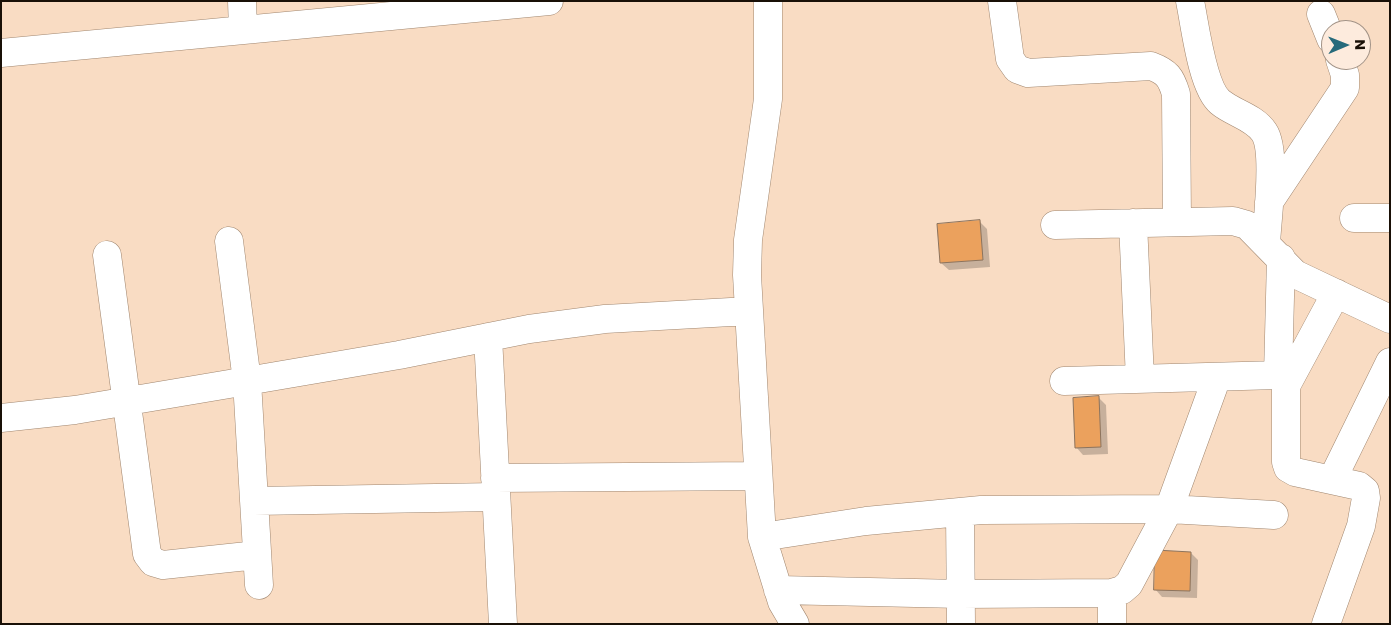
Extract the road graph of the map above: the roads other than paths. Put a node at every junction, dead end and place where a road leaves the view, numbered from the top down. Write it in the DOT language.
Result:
graph roads {
  1 [pos="242,1"];
  2 [pos="549,1"];
  3 [pos="768,1"];
  4 [pos="1002,1"];
  5 [pos="1190,1"];
  6 [pos="244,30"];
  7 [pos="1,53"];
  8 [pos="1344,70"];
  9 [pos="1176,94"];
  10 [pos="1216,97"];
  11 [pos="1268,203"];
  12 [pos="1354,218"];
  13 [pos="1390,218"];
  14 [pos="1177,222"];
  15 [pos="1132,223"];
  16 [pos="1055,224"];
  17 [pos="229,241"];
  18 [pos="1273,252"];
  19 [pos="107,255"];
  20 [pos="1336,293"];
  21 [pos="749,311"];
  22 [pos="1390,319"];
  23 [pos="488,337"];
  24 [pos="1390,362"];
  25 [pos="1217,376"];
  26 [pos="1140,379"];
  27 [pos="246,381"];
  28 [pos="1064,381"];
  29 [pos="1282,381"];
  30 [pos="126,401"];
  31 [pos="1,418"];
  32 [pos="758,476"];
  33 [pos="1332,480"];
  34 [pos="496,487"];
  35 [pos="254,501"];
  36 [pos="1169,509"];
  37 [pos="960,512"];
  38 [pos="1274,515"];
  39 [pos="762,537"];
  40 [pos="257,555"];
  41 [pos="258,585"];
  42 [pos="778,590"];
  43 [pos="1112,593"];
  44 [pos="961,594"];
  45 [pos="503,624"];
  46 [pos="796,624"];
  47 [pos="961,624"];
  48 [pos="1112,624"];
  49 [pos="1326,624"];
  1 -- 6 [label="street"];
  2 -- 6 [label="street"];
  3 -- 21 [label="street"];
  4 -- 9 [label="street"];
  5 -- 10 [label="street"];
  6 -- 7 [label="street"];
  8 -- 11 [label="street"];
  9 -- 10 [label="street"];
  9 -- 14 [label="street"];
  10 -- 11 [label="street"];
  11 -- 18 [label="street"];
  12 -- 13 [label="street"];
  14 -- 15 [label="street"];
  14 -- 18 [label="street"];
  15 -- 16 [label="street"];
  15 -- 26 [label="street"];
  17 -- 27 [label="street"];
  18 -- 20 [label="street"];
  18 -- 29 [label="street"];
  19 -- 30 [label="street"];
  20 -- 22 [label="street"];
  20 -- 29 [label="street"];
  21 -- 23 [label="street"];
  21 -- 32 [label="street"];
  23 -- 27 [label="street"];
  23 -- 34 [label="street"];
  24 -- 33 [label="street"];
  25 -- 26 [label="street"];
  25 -- 29 [label="street"];
  25 -- 36 [label="street"];
  26 -- 28 [label="street"];
  27 -- 30 [label="street"];
  27 -- 35 [label="street"];
  29 -- 33 [label="street"];
  30 -- 31 [label="street"];
  30 -- 40 [label="street"];
  32 -- 34 [label="street"];
  32 -- 39 [label="street"];
  33 -- 49 [label="street"];
  34 -- 35 [label="street"];
  34 -- 45 [label="street"];
  35 -- 40 [label="street"];
  36 -- 37 [label="street"];
  36 -- 38 [label="street"];
  36 -- 43 [label="street"];
  37 -- 39 [label="street"];
  37 -- 44 [label="street"];
  39 -- 42 [label="street"];
  40 -- 41 [label="street"];
  42 -- 44 [label="street"];
  42 -- 46 [label="street"];
  43 -- 44 [label="street"];
  43 -- 48 [label="street"];
  44 -- 47 [label="street"];
}
